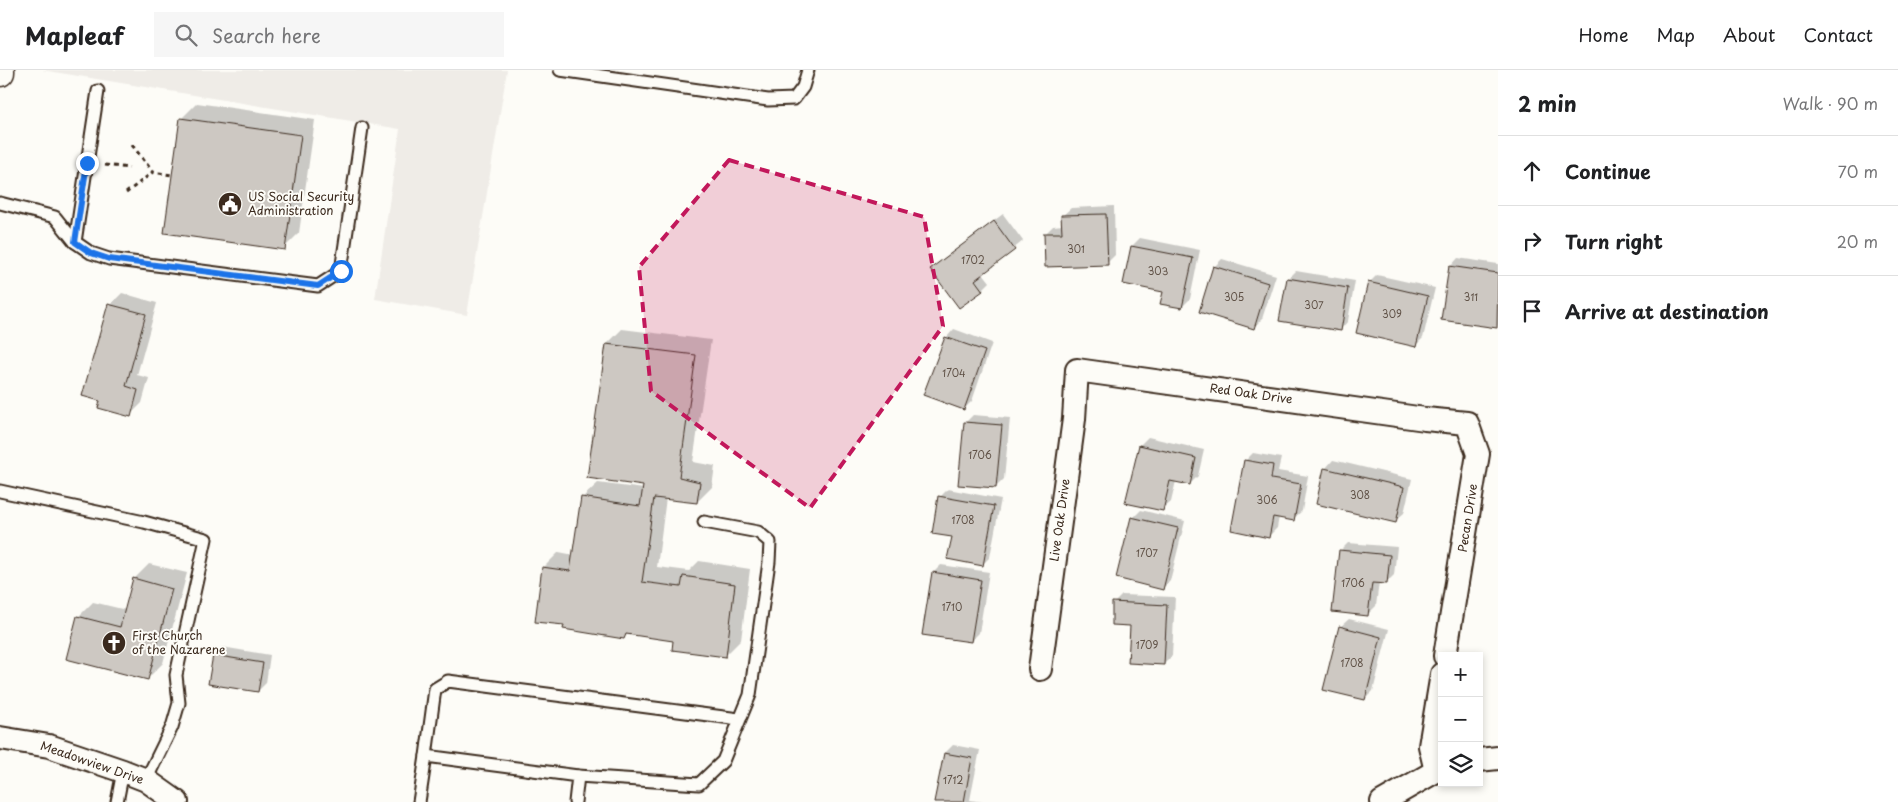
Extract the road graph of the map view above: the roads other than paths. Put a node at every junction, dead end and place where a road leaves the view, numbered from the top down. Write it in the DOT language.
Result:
graph roads {
  1 [pos="560,70"];
  2 [pos="808,70"];
  3 [pos="98,91"];
  4 [pos="362,128"];
  5 [pos="0,203"];
  6 [pos="75,242"];
  7 [pos="1078,370"];
  8 [pos="1425,419"];
  9 [pos="0,491"];
  10 [pos="704,522"];
  11 [pos="1446,652"];
  12 [pos="1040,669"];
  13 [pos="1438,697"];
  14 [pos="740,720"];
  15 [pos="0,738"];
  16 [pos="426,756"];
  17 [pos="1498,758"];
  18 [pos="1483,760"];
  19 [pos="1438,767"];
  20 [pos="123,771"];
  21 [pos="1438,771"];
  22 [pos="578,776"];
  23 [pos="146,780"];
  24 [pos="117,802"];
  25 [pos="177,802"];
  26 [pos="419,802"];
  27 [pos="575,802"];
  28 [pos="1382,802"];
  1 -- 2 [label="lane"];
  3 -- 6 [label="lane"];
  4 -- 6 [label="lane"];
  5 -- 6 [label="lane"];
  7 -- 8 [label="street, Red Oak Drive"];
  7 -- 12 [label="street, Live Oak Drive"];
  8 -- 11 [label="street, Pecan Drive"];
  9 -- 23 [label="lane"];
  10 -- 14 [label="lane"];
  13 -- 19 [label="street"];
  14 -- 16 [label="lane"];
  14 -- 22 [label="lane"];
  15 -- 20 [label="street, Meadowview Drive"];
  16 -- 22 [label="lane"];
  16 -- 26 [label="lane"];
  17 -- 18 [label="street"];
  20 -- 23 [label="street, Meadowview Drive"];
  20 -- 24 [label="lane"];
  21 -- 28 [label="street"];
  22 -- 27 [label="lane"];
  23 -- 25 [label="street, Meadowview Drive"];
}
